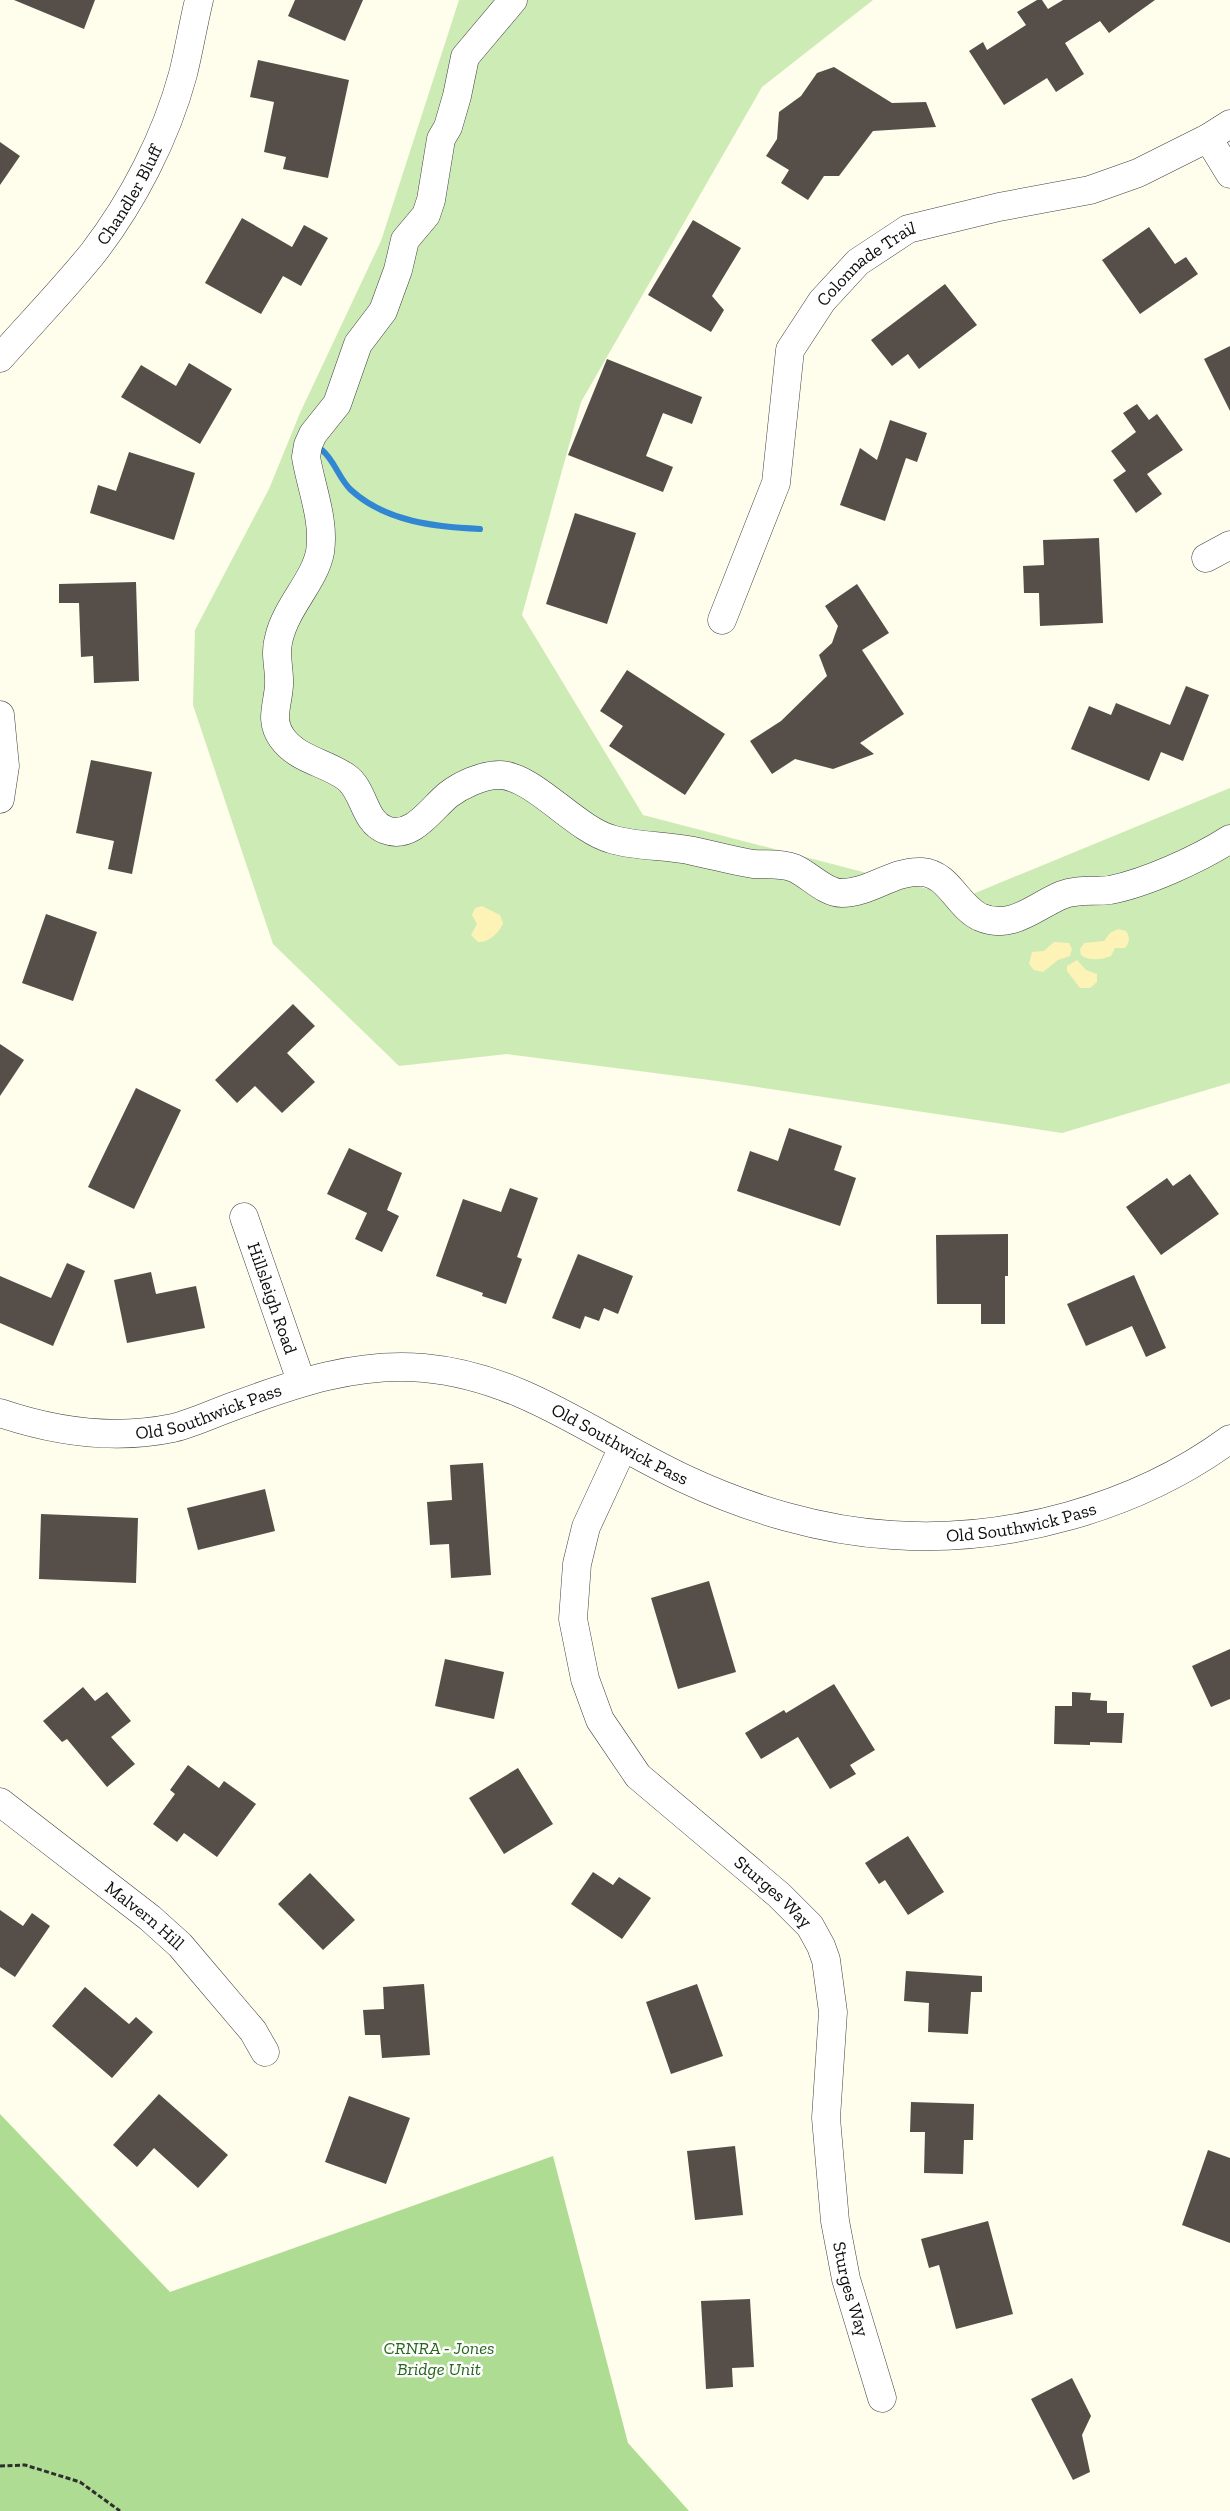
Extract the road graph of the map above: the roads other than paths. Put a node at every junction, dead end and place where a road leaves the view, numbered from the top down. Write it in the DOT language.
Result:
graph roads {
  1 [pos="198,0"];
  2 [pos="513,0"];
  3 [pos="1230,124"];
  4 [pos="1208,138"];
  5 [pos="1230,174"];
  6 [pos="0,358"];
  7 [pos="1230,545"];
  8 [pos="1206,558"];
  9 [pos="722,620"];
  10 [pos="0,716"];
  11 [pos="0,799"];
  12 [pos="1230,839"];
  13 [pos="244,1217"];
  14 [pos="301,1381"];
  15 [pos="0,1413"];
  16 [pos="1230,1439"];
  17 [pos="622,1447"];
  18 [pos="0,1802"];
  19 [pos="265,2052"];
  20 [pos="882,2398"];
  1 -- 6 [label="street, Chandler Bluff"];
  2 -- 12 [label="street"];
  3 -- 4 [label="street, Colonnade Trail"];
  4 -- 5 [label="street"];
  4 -- 9 [label="street, Colonnade Trail"];
  7 -- 8 [label="street"];
  10 -- 11 [label="street"];
  13 -- 14 [label="street, Hillsleigh Road"];
  14 -- 15 [label="street, Old Southwick Pass"];
  14 -- 17 [label="street, Old Southwick Pass"];
  16 -- 17 [label="street, Old Southwick Pass"];
  17 -- 20 [label="street, Sturges Way"];
  18 -- 19 [label="street, Malvern Hill"];
}
